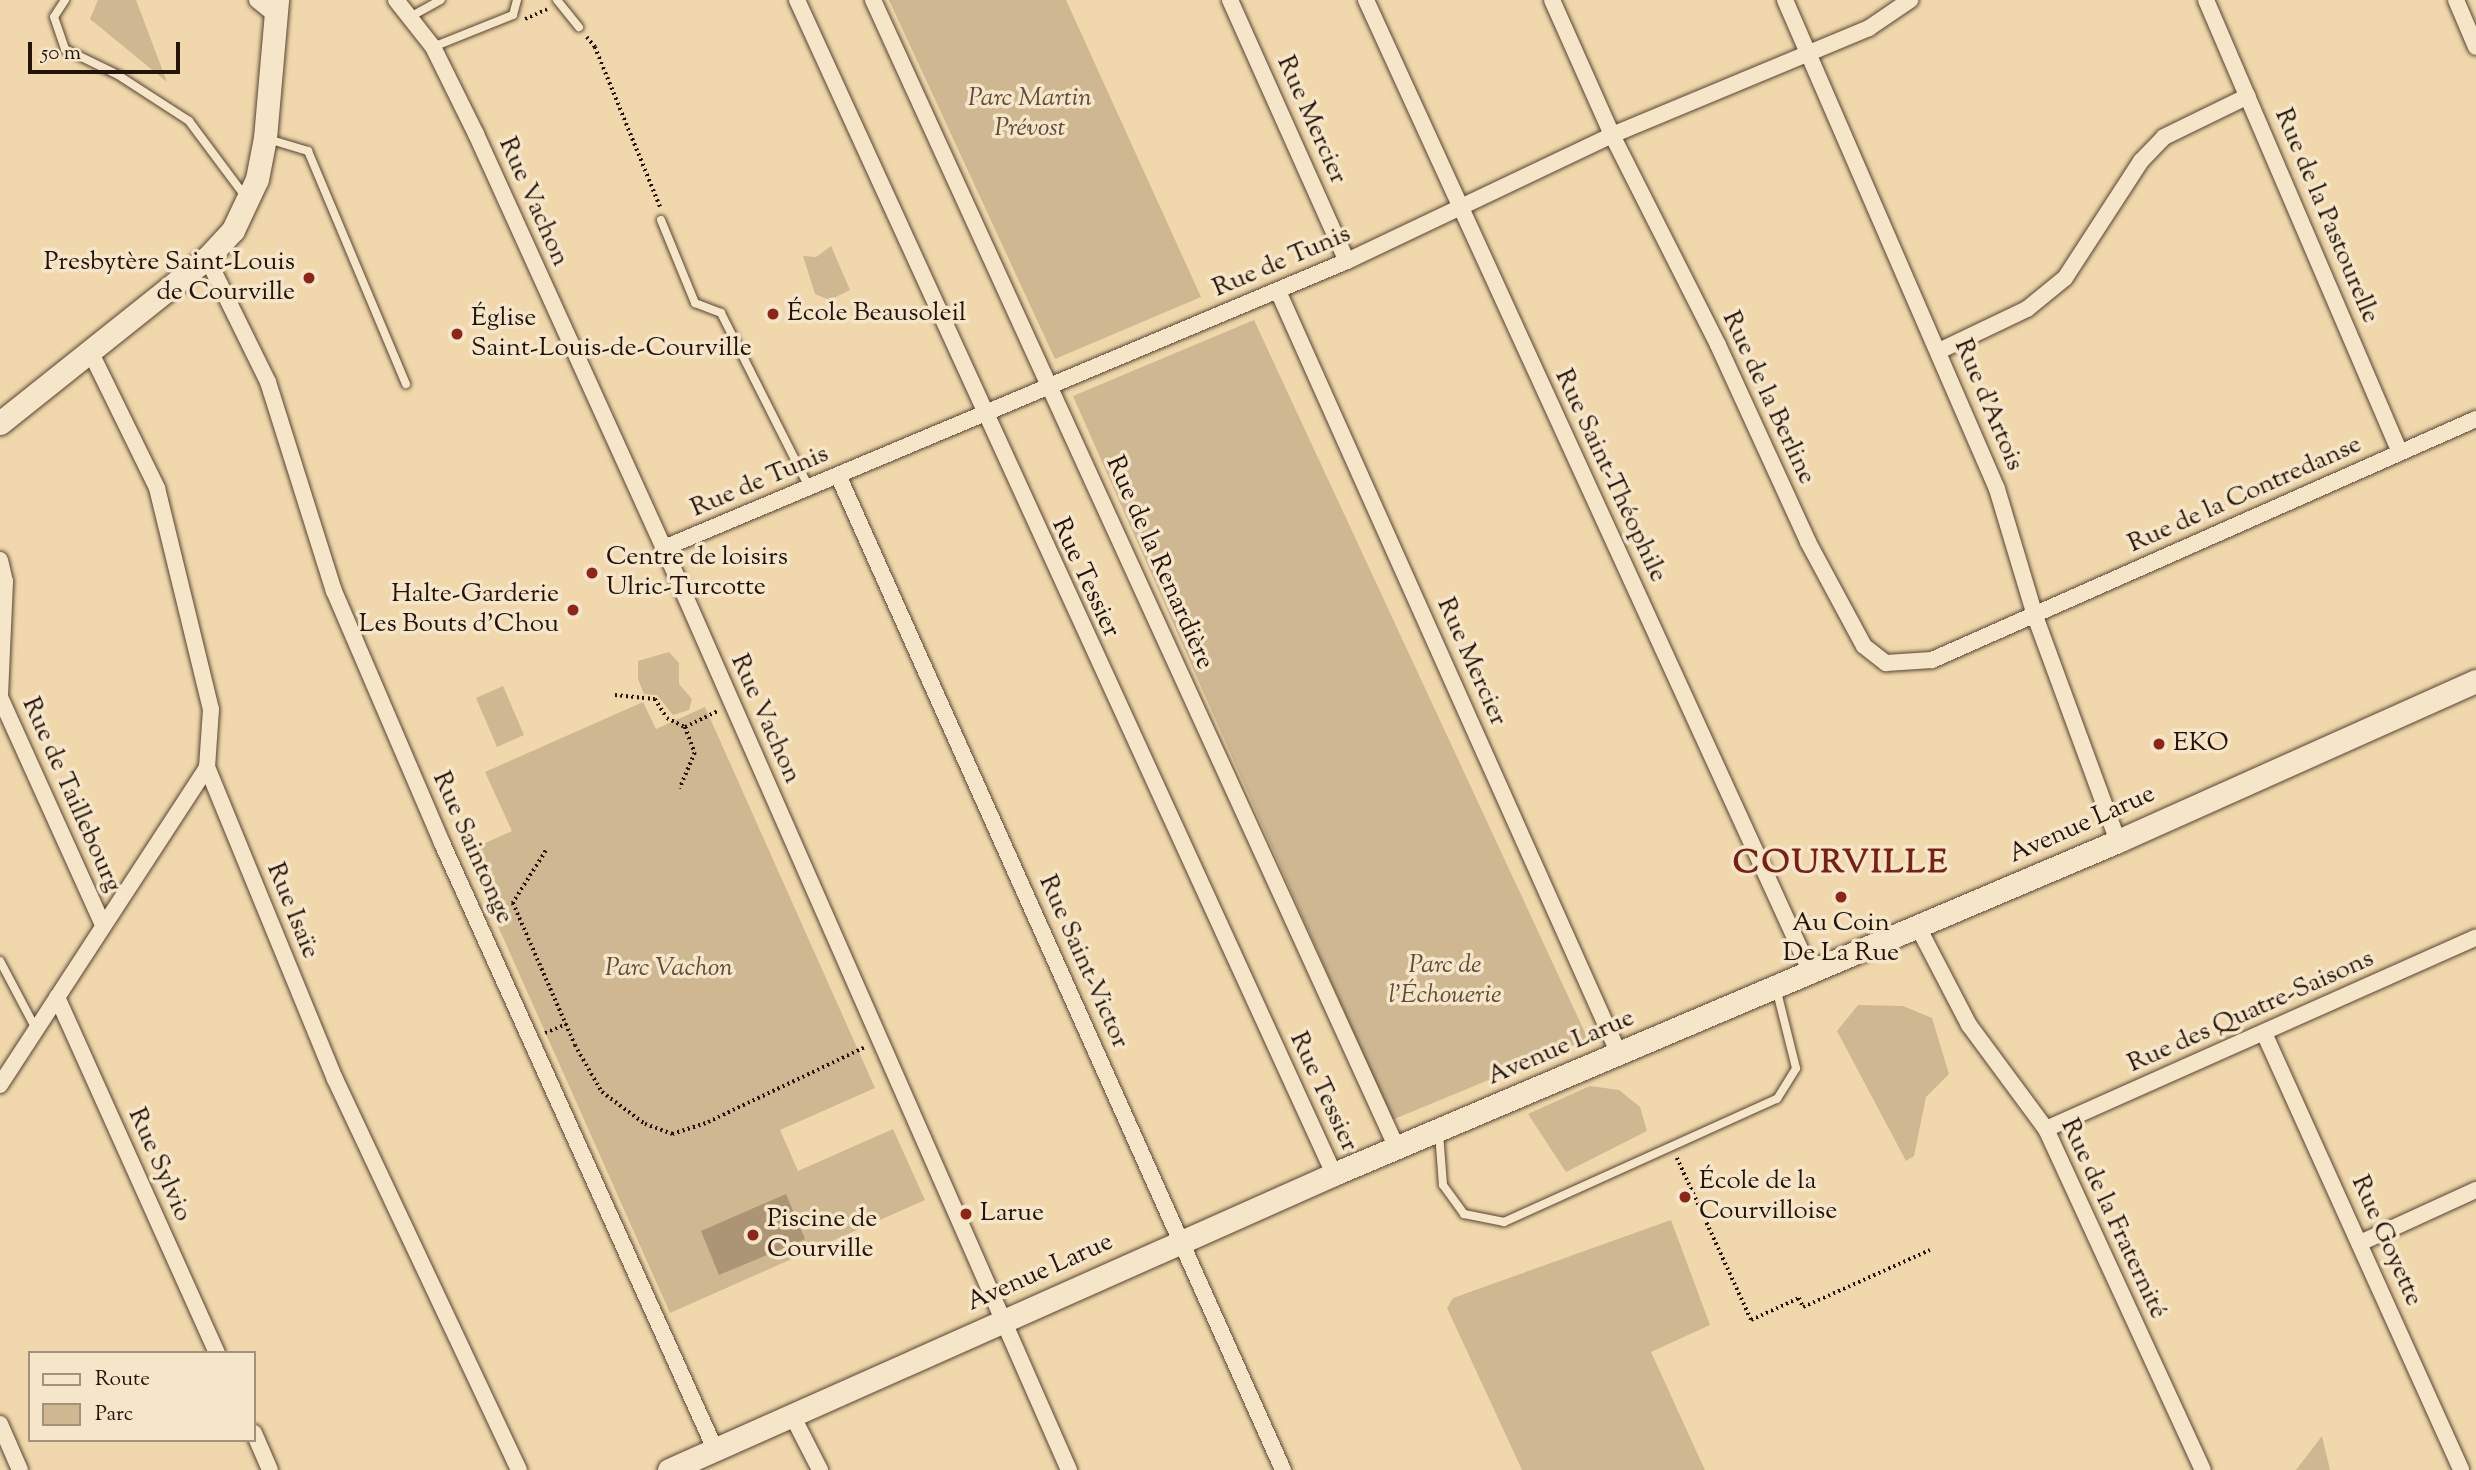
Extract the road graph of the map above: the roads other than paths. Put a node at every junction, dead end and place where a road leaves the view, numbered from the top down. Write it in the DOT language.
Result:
graph roads {
  1 [pos="65,0"];
  2 [pos="396,0"];
  3 [pos="441,0"];
  4 [pos="517,0"];
  5 [pos="557,0"];
  6 [pos="797,0"];
  7 [pos="873,0"];
  8 [pos="1230,0"];
  9 [pos="1366,0"];
  10 [pos="1552,0"];
  11 [pos="1785,0"];
  12 [pos="1910,0"];
  13 [pos="2206,0"];
  14 [pos="2456,0"];
  15 [pos="269,5"];
  16 [pos="410,17"];
  17 [pos="579,27"];
  18 [pos="433,47"];
  19 [pos="2476,47"];
  20 [pos="1808,52"];
  21 [pos="2248,96"];
  22 [pos="1612,135"];
  23 [pos="265,138"];
  24 [pos="248,199"];
  25 [pos="1461,209"];
  26 [pos="661,220"];
  27 [pos="207,258"];
  28 [pos="1347,261"];
  29 [pos="1278,291"];
  30 [pos="90,351"];
  31 [pos="1939,351"];
  32 [pos="406,384"];
  33 [pos="1052,386"];
  34 [pos="983,414"];
  35 [pos="2476,419"];
  36 [pos="0,423"];
  37 [pos="2400,452"];
  38 [pos="838,475"];
  39 [pos="809,488"];
  40 [pos="664,548"];
  41 [pos="0,560"];
  42 [pos="2035,616"];
  43 [pos="2476,681"];
  44 [pos="207,767"];
  45 [pos="2118,841"];
  46 [pos="102,923"];
  47 [pos="1918,927"];
  48 [pos="2476,938"];
  49 [pos="0,961"];
  50 [pos="1811,973"];
  51 [pos="1775,988"];
  52 [pos="57,997"];
  53 [pos="37,1030"];
  54 [pos="2264,1033"];
  55 [pos="1619,1054"];
  56 [pos="0,1085"];
  57 [pos="2046,1129"];
  58 [pos="1439,1130"];
  59 [pos="1397,1148"];
  60 [pos="1334,1174"];
  61 [pos="2476,1191"];
  62 [pos="1182,1242"];
  63 [pos="2360,1243"];
  64 [pos="1002,1320"];
  65 [pos="217,1351"];
  66 [pos="792,1415"];
  67 [pos="0,1424"];
  68 [pos="256,1438"];
  69 [pos="715,1449"];
  70 [pos="20,1470"];
  71 [pos="270,1470"];
  72 [pos="519,1470"];
  73 [pos="669,1470"];
  74 [pos="820,1470"];
  75 [pos="1069,1470"];
  76 [pos="1283,1470"];
  77 [pos="2203,1470"];
  78 [pos="2461,1470"];
  1 -- 24 [label="lane"];
  2 -- 16 [label="street, Rue Vachon"];
  3 -- 16 [label="lane"];
  4 -- 18 [label="lane"];
  5 -- 17 [label="lane"];
  6 -- 34 [label="street, Rue Tessier"];
  7 -- 33 [label="street, Rue de la Renardière"];
  8 -- 28 [label="street, Rue Mercier"];
  9 -- 25 [label="street, Rue Saint-Théophile"];
  10 -- 22 [label="street, Rue de la Berline"];
  11 -- 20 [label="street, Rue d'Artois"];
  12 -- 20 [label="street, Rue de Tunis"];
  13 -- 21 [label="street, Rue de la Pastourelle"];
  14 -- 19 [label="street"];
  15 -- 23 [label="street"];
  16 -- 18 [label="street, Rue Vachon"];
  18 -- 40 [label="street, Rue Vachon"];
  20 -- 22 [label="street, Rue de Tunis"];
  20 -- 31 [label="street, Rue d'Artois"];
  21 -- 31 [label="street"];
  21 -- 37 [label="street, Rue de la Pastourelle"];
  22 -- 25 [label="street, Rue de Tunis"];
  22 -- 42 [label="street, Rue de la Berline"];
  23 -- 24 [label="street"];
  23 -- 32 [label="lane"];
  24 -- 27 [label="street"];
  25 -- 28 [label="street, Rue de Tunis"];
  25 -- 50 [label="street, Rue Saint-Théophile"];
  26 -- 39 [label="lane"];
  27 -- 30 [label="street"];
  27 -- 69 [label="street, Rue Saintonge"];
  28 -- 29 [label="street, Rue de Tunis"];
  29 -- 33 [label="street, Rue de Tunis"];
  29 -- 55 [label="street, Rue Mercier"];
  30 -- 36 [label="street"];
  30 -- 44 [label="street, Rue Isaïe"];
  31 -- 42 [label="street, Rue d'Artois"];
  33 -- 34 [label="street, Rue de Tunis"];
  33 -- 59 [label="street, Rue de la Renardière"];
  34 -- 38 [label="street, Rue de Tunis"];
  34 -- 60 [label="street, Rue Tessier"];
  35 -- 37 [label="street, Rue de la Contredanse"];
  37 -- 42 [label="street, Rue de la Contredanse"];
  38 -- 39 [label="street, Rue de Tunis"];
  38 -- 62 [label="street, Rue Saint-Victor"];
  39 -- 40 [label="street, Rue de Tunis"];
  40 -- 64 [label="street, Rue Vachon"];
  41 -- 46 [label="street, Rue de Taillebourg"];
  42 -- 45 [label="street, Rue d'Artois"];
  43 -- 45 [label="street, Avenue Larue"];
  44 -- 46 [label="street"];
  44 -- 72 [label="street, Rue Isaïe"];
  45 -- 47 [label="street, Avenue Larue"];
  46 -- 52 [label="street"];
  47 -- 50 [label="street, Avenue Larue"];
  47 -- 57 [label="street, Rue de la Fraternité"];
  48 -- 54 [label="street, Rue des Quatre-Saisons"];
  49 -- 53 [label="lane"];
  50 -- 51 [label="street, Avenue Larue"];
  51 -- 55 [label="street, Avenue Larue"];
  51 -- 58 [label="lane"];
  52 -- 53 [label="street"];
  52 -- 65 [label="street, Rue Sylvio"];
  53 -- 56 [label="street"];
  54 -- 57 [label="street, Rue des Quatre-Saisons"];
  54 -- 63 [label="street, Rue Goyette"];
  55 -- 58 [label="street, Avenue Larue"];
  57 -- 77 [label="street, Rue de la Fraternité"];
  58 -- 59 [label="street, Avenue Larue"];
  59 -- 60 [label="street, Avenue Larue"];
  60 -- 62 [label="street, Avenue Larue"];
  61 -- 63 [label="street"];
  62 -- 64 [label="street, Avenue Larue"];
  62 -- 76 [label="street, Rue Saint-Victor"];
  63 -- 78 [label="street, Rue Goyette"];
  64 -- 66 [label="street, Avenue Larue"];
  64 -- 75 [label="street, Rue Vachon"];
  66 -- 69 [label="street, Avenue Larue"];
  66 -- 74 [label="street"];
  67 -- 70 [label="street"];
  68 -- 71 [label="street"];
  69 -- 73 [label="street, Avenue Larue"];
}
